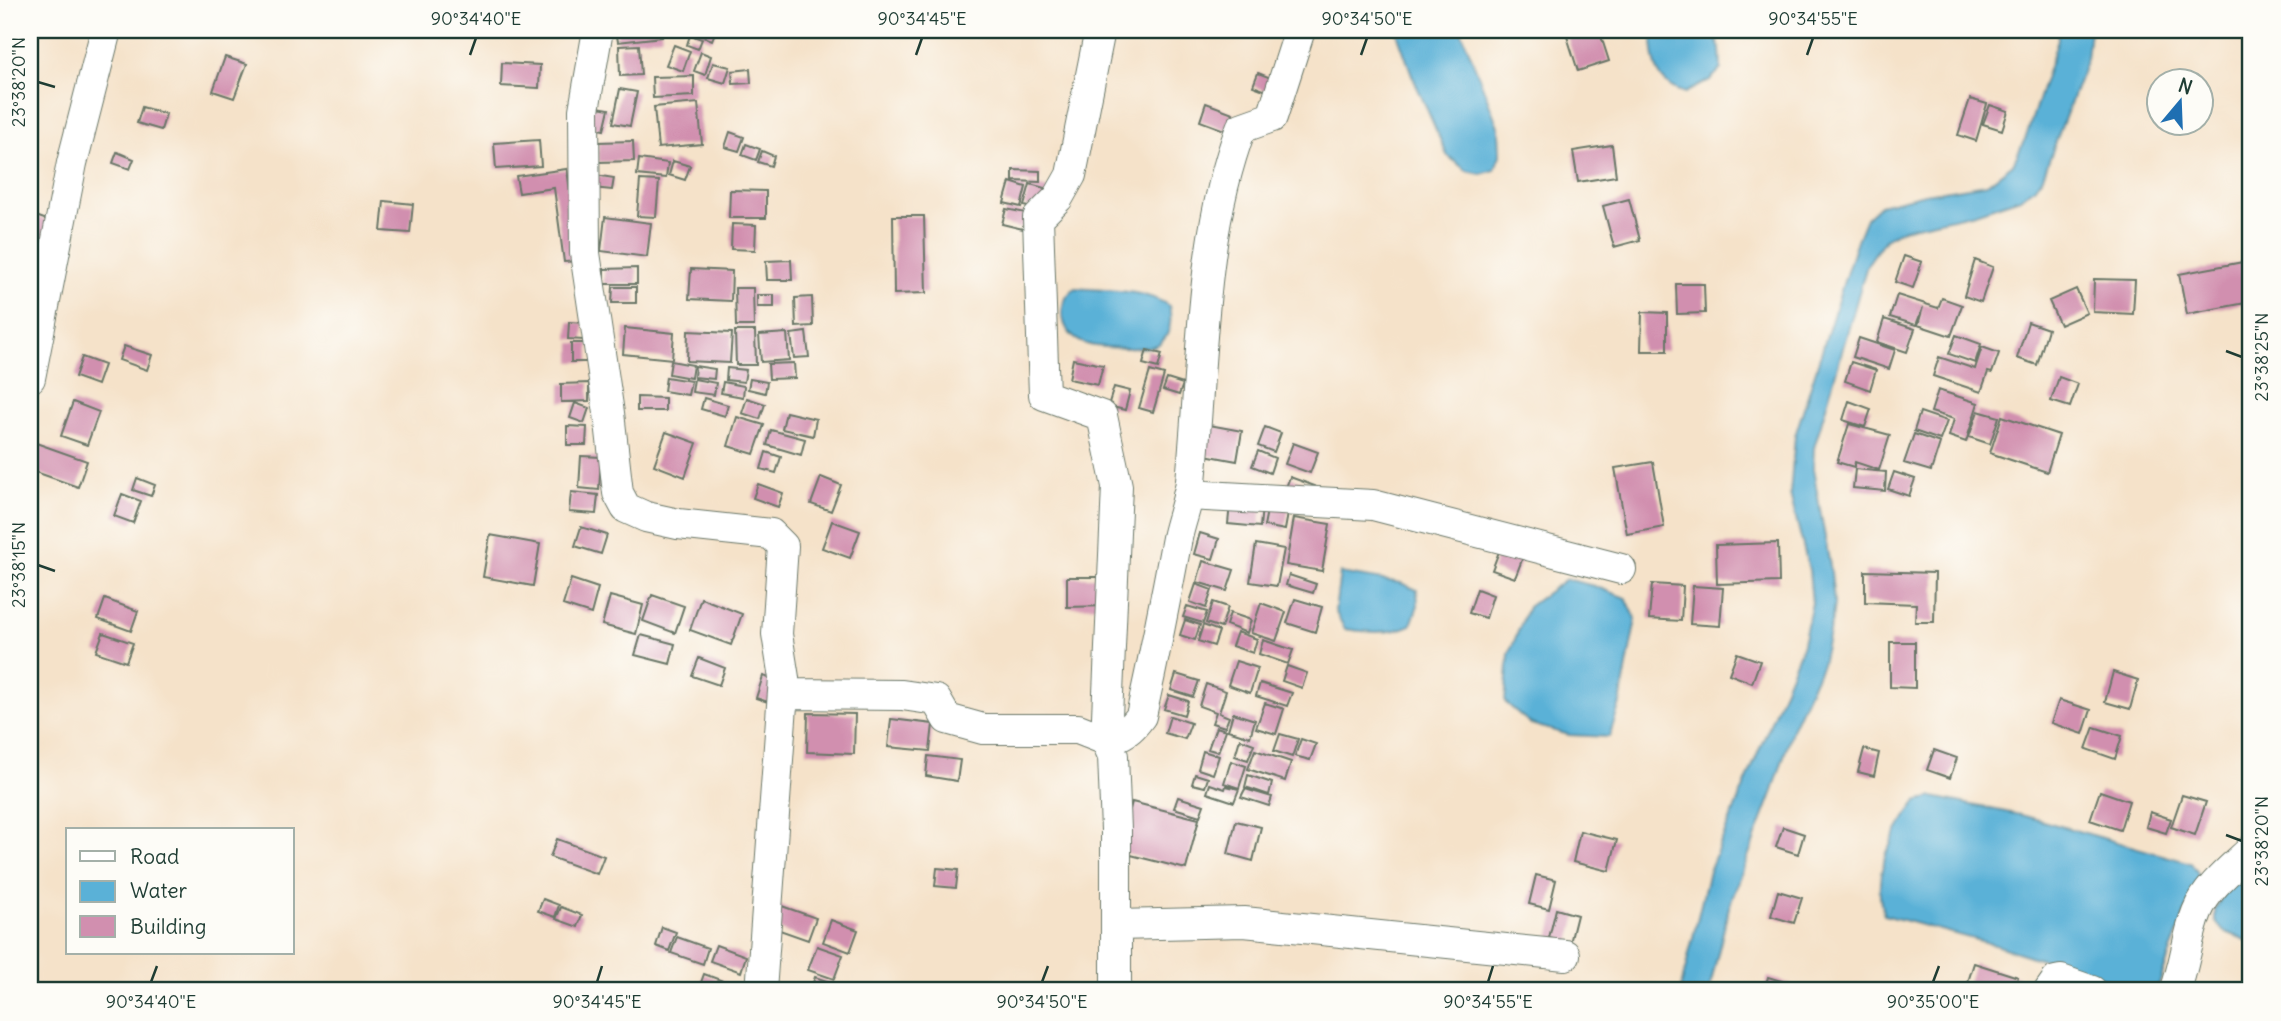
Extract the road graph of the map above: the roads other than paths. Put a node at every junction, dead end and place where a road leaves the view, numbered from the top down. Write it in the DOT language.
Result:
graph roads {
  1 [pos="106,30"];
  2 [pos="598,30"];
  3 [pos="1100,30"];
  4 [pos="1300,30"];
  5 [pos="30,378"];
  6 [pos="1188,495"];
  7 [pos="1621,569"];
  8 [pos="783,694"];
  9 [pos="1106,740"];
  10 [pos="2251,850"];
  11 [pos="1117,925"];
  12 [pos="1564,955"];
  13 [pos="761,991"];
  14 [pos="1116,991"];
  15 [pos="2049,991"];
  16 [pos="2092,991"];
  17 [pos="2175,991"];
  1 -- 5 [label="street"];
  2 -- 8 [label="street"];
  3 -- 9 [label="street"];
  4 -- 6 [label="street"];
  6 -- 7 [label="street"];
  6 -- 9 [label="street"];
  8 -- 9 [label="street"];
  8 -- 13 [label="street"];
  9 -- 11 [label="street"];
  10 -- 17 [label="street"];
  11 -- 12 [label="street"];
  11 -- 14 [label="street"];
  15 -- 16 [label="street"];
}
